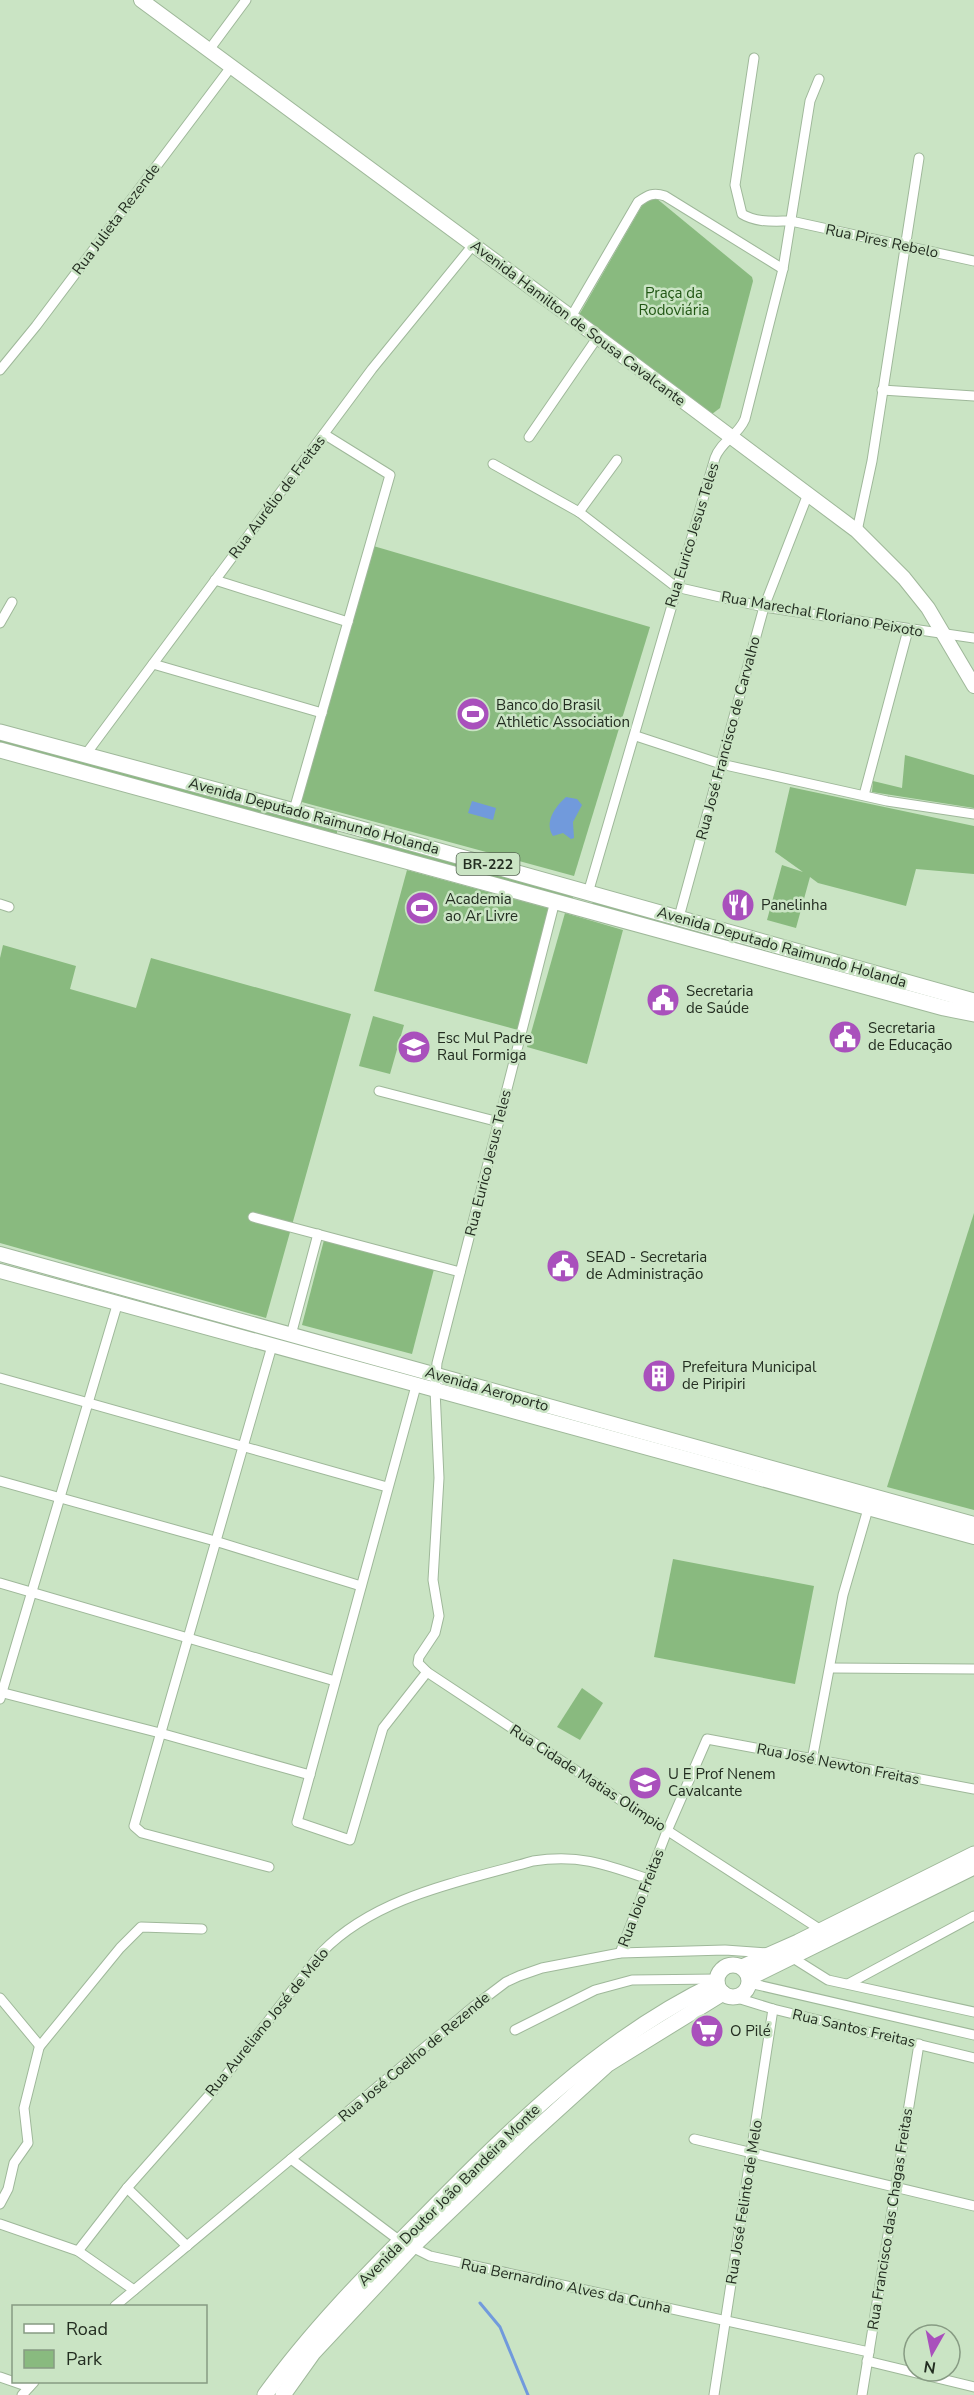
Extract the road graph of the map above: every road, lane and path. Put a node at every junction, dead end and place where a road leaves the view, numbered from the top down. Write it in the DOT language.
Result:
graph roads {
  1 [pos="141,0"];
  2 [pos="246,0"];
  3 [pos="209,50"];
  4 [pos="754,58"];
  5 [pos="231,67"];
  6 [pos="819,79"];
  7 [pos="919,158"];
  8 [pos="790,221"];
  9 [pos="472,244"];
  10 [pos="904,245"];
  11 [pos="974,261"];
  12 [pos="783,269"];
  13 [pos="571,317"];
  14 [pos="597,338"];
  15 [pos="0,370"];
  16 [pos="882,390"];
  17 [pos="974,396"];
  18 [pos="324,434"];
  19 [pos="529,437"];
  20 [pos="733,438"];
  21 [pos="617,460"];
  22 [pos="493,464"];
  23 [pos="808,494"];
  24 [pos="579,512"];
  25 [pos="857,531"];
  26 [pos="216,580"];
  27 [pos="676,587"];
  28 [pos="12,603"];
  29 [pos="764,607"];
  30 [pos="348,622"];
  31 [pos="0,623"];
  32 [pos="908,630"];
  33 [pos="945,634"];
  34 [pos="974,638"];
  35 [pos="153,664"];
  36 [pos="974,686"];
  37 [pos="322,713"];
  38 [pos="0,732"];
  39 [pos="636,736"];
  40 [pos="0,750"];
  41 [pos="86,754"];
  42 [pos="721,764"];
  43 [pos="864,795"];
  44 [pos="294,810"];
  45 [pos="974,814"];
  46 [pos="354,827"];
  47 [pos="346,844"];
  48 [pos="588,893"];
  49 [pos="555,901"];
  50 [pos="679,917"];
  51 [pos="974,1001"];
  52 [pos="974,1014"];
  53 [pos="379,1091"];
  54 [pos="499,1122"];
  55 [pos="254,1217"];
  56 [pos="318,1234"];
  57 [pos="0,1254"];
  58 [pos="0,1271"];
  59 [pos="460,1272"];
  60 [pos="118,1302"];
  61 [pos="291,1335"];
  62 [pos="272,1346"];
  63 [pos="435,1374"];
  64 [pos="0,1378"];
  65 [pos="416,1386"];
  66 [pos="435,1390"];
  67 [pos="88,1402"];
  68 [pos="243,1447"];
  69 [pos="0,1481"];
  70 [pos="387,1487"];
  71 [pos="60,1498"];
  72 [pos="868,1509"];
  73 [pos="974,1524"];
  74 [pos="974,1537"];
  75 [pos="215,1541"];
  76 [pos="0,1583"];
  77 [pos="361,1586"];
  78 [pos="32,1592"];
  79 [pos="187,1638"];
  80 [pos="418,1663"];
  81 [pos="831,1668"];
  82 [pos="974,1669"];
  83 [pos="427,1672"];
  84 [pos="335,1681"];
  85 [pos="1,1694"];
  86 [pos="160,1732"];
  87 [pos="704,1743"];
  88 [pos="812,1760"];
  89 [pos="310,1775"];
  90 [pos="974,1789"];
  91 [pos="667,1831"];
  92 [pos="974,1854"];
  93 [pos="269,1867"];
  94 [pos="974,1867"];
  95 [pos="648,1879"];
  96 [pos="974,1916"];
  97 [pos="202,1929"];
  98 [pos="821,1930"];
  99 [pos="620,1953"];
  100 [pos="772,1954"];
  101 [pos="793,1958"];
  102 [pos="747,1976"];
  103 [pos="848,1984"];
  104 [pos="723,1988"];
  105 [pos="0,1998"];
  106 [pos="773,2009"];
  107 [pos="974,2012"];
  108 [pos="515,2030"];
  109 [pos="974,2035"];
  110 [pos="919,2044"];
  111 [pos="40,2045"];
  112 [pos="974,2058"];
  113 [pos="694,2139"];
  114 [pos="752,2152"];
  115 [pos="291,2159"];
  116 [pos="895,2187"];
  117 [pos="127,2188"];
  118 [pos="0,2204"];
  119 [pos="974,2206"];
  120 [pos="0,2224"];
  121 [pos="406,2244"];
  122 [pos="187,2246"];
  123 [pos="78,2251"];
  124 [pos="134,2290"];
  125 [pos="117,2305"];
  126 [pos="725,2319"];
  127 [pos="868,2357"];
  128 [pos="32,2384"];
  129 [pos="974,2387"];
  130 [pos="22,2395"];
  131 [pos="265,2395"];
  132 [pos="283,2395"];
  133 [pos="714,2395"];
  134 [pos="862,2395"];
  1 -- 3 [label="street, Avenida Hamilton de Sousa Cavalcante"];
  2 -- 3 [label="street"];
  3 -- 5 [label="street, Avenida Hamilton de Sousa Cavalcante"];
  4 -- 8 [label="street, Rua Pires Rebelo"];
  5 -- 9 [label="street, Avenida Hamilton de Sousa Cavalcante"];
  5 -- 15 [label="street, Rua Julieta Rezende"];
  6 -- 8 [label="street, Rua Eurico Jesus Teles"];
  7 -- 10 [label="street"];
  8 -- 10 [label="street, Rua Pires Rebelo"];
  8 -- 12 [label="street, Rua Eurico Jesus Teles"];
  9 -- 13 [label="street, Avenida Hamilton de Sousa Cavalcante"];
  9 -- 18 [label="street, Rua Aurélio de Freitas"];
  10 -- 11 [label="street, Rua Pires Rebelo"];
  10 -- 16 [label="street"];
  12 -- 13 [label="street"];
  12 -- 20 [label="street, Rua Eurico Jesus Teles"];
  13 -- 14 [label="street, Avenida Hamilton de Sousa Cavalcante"];
  14 -- 19 [label="street"];
  14 -- 20 [label="street, Avenida Hamilton de Sousa Cavalcante"];
  16 -- 17 [label="street"];
  16 -- 25 [label="street"];
  18 -- 26 [label="street, Rua Aurélio de Freitas"];
  18 -- 30 [label="street"];
  20 -- 23 [label="street, Avenida Hamilton de Sousa Cavalcante"];
  20 -- 27 [label="street, Rua Eurico Jesus Teles"];
  21 -- 24 [label="street"];
  22 -- 24 [label="street, Rua Marechal Floriano Peixoto"];
  23 -- 25 [label="street, Avenida Hamilton de Sousa Cavalcante"];
  23 -- 29 [label="street, Rua José Francisco de Carvalho"];
  24 -- 27 [label="street, Rua Marechal Floriano Peixoto"];
  25 -- 33 [label="street, Avenida Hamilton de Sousa Cavalcante"];
  26 -- 30 [label="street"];
  26 -- 35 [label="street, Rua Aurélio de Freitas"];
  27 -- 29 [label="street, Rua Marechal Floriano Peixoto"];
  27 -- 39 [label="street, Rua Eurico Jesus Teles"];
  28 -- 31 [label="street"];
  29 -- 32 [label="street, Rua Marechal Floriano Peixoto"];
  29 -- 42 [label="street, Rua José Francisco de Carvalho"];
  30 -- 37 [label="street"];
  32 -- 33 [label="street, Rua Marechal Floriano Peixoto"];
  32 -- 43 [label="street"];
  33 -- 34 [label="street, Rua Marechal Floriano Peixoto"];
  33 -- 36 [label="street, Avenida Hamilton de Sousa Cavalcante"];
  35 -- 37 [label="street"];
  35 -- 41 [label="street, Rua Aurélio de Freitas"];
  37 -- 44 [label="street"];
  38 -- 41 [label="main road, Avenida Deputado Raimundo Holanda / BR-222"];
  39 -- 42 [label="street"];
  39 -- 48 [label="street, Rua Eurico Jesus Teles"];
  40 -- 47 [label="main road, Avenida Deputado Raimundo Holanda / BR-222"];
  41 -- 44 [label="main road, Avenida Deputado Raimundo Holanda / BR-222"];
  42 -- 43 [label="street"];
  42 -- 50 [label="street, Rua José Francisco de Carvalho"];
  43 -- 45 [label="street"];
  44 -- 46 [label="main road, Avenida Deputado Raimundo Holanda / BR-222"];
  46 -- 47 [label="main road"];
  46 -- 48 [label="main road, Avenida Deputado Raimundo Holanda / BR-222"];
  47 -- 49 [label="main road, Avenida Deputado Raimundo Holanda / BR-222"];
  48 -- 50 [label="main road, Avenida Deputado Raimundo Holanda / BR-222"];
  49 -- 52 [label="main road, Avenida Deputado Raimundo Holanda / BR-222"];
  49 -- 54 [label="street, Rua Eurico Jesus Teles"];
  50 -- 51 [label="main road, Avenida Deputado Raimundo Holanda / BR-222"];
  53 -- 54 [label="street"];
  54 -- 59 [label="street, Rua Eurico Jesus Teles"];
  55 -- 56 [label="street"];
  56 -- 59 [label="street"];
  56 -- 61 [label="street"];
  57 -- 61 [label="street, Avenida Aeroporto"];
  58 -- 60 [label="street, Avenida Aeroporto"];
  59 -- 63 [label="street, Rua Eurico Jesus Teles"];
  60 -- 62 [label="street, Avenida Aeroporto"];
  60 -- 67 [label="street"];
  61 -- 63 [label="street, Avenida Aeroporto"];
  62 -- 65 [label="street, Avenida Aeroporto"];
  62 -- 68 [label="street"];
  63 -- 66 [label="street, Rua Eurico Jesus Teles"];
  63 -- 73 [label="street, Avenida Aeroporto"];
  64 -- 67 [label="street"];
  65 -- 66 [label="street, Avenida Aeroporto"];
  65 -- 70 [label="street"];
  66 -- 72 [label="street, Avenida Aeroporto"];
  66 -- 80 [label="street, Rua Eurico Jesus Teles"];
  67 -- 68 [label="street"];
  67 -- 71 [label="street"];
  68 -- 70 [label="street"];
  68 -- 75 [label="street"];
  69 -- 71 [label="street"];
  70 -- 77 [label="street"];
  71 -- 75 [label="street"];
  71 -- 78 [label="street"];
  72 -- 74 [label="street, Avenida Aeroporto"];
  72 -- 81 [label="street"];
  75 -- 77 [label="street"];
  75 -- 79 [label="street"];
  76 -- 78 [label="street"];
  77 -- 84 [label="street"];
  78 -- 79 [label="street"];
  78 -- 85 [label="street"];
  79 -- 84 [label="street"];
  79 -- 86 [label="street"];
  80 -- 83 [label="street, Rua Cidade Matias Olimpio"];
  81 -- 82 [label="street"];
  81 -- 88 [label="street"];
  83 -- 89 [label="street"];
  83 -- 91 [label="street, Rua Cidade Matias Olimpio"];
  84 -- 89 [label="street"];
  85 -- 86 [label="street"];
  86 -- 89 [label="street"];
  86 -- 93 [label="street"];
  87 -- 88 [label="street, Rua José Newton Freitas"];
  87 -- 91 [label="street, Rua Ioio Freitas"];
  88 -- 90 [label="street, Rua José Newton Freitas"];
  91 -- 95 [label="street, Rua Ioio Freitas"];
  91 -- 98 [label="street, Rua Cidade Matias Olimpio"];
  92 -- 98 [label="main road"];
  94 -- 101 [label="main road"];
  95 -- 99 [label="street, Rua Ioio Freitas"];
  95 -- 117 [label="street, Rua Aureliano José de Melo"];
  96 -- 103 [label="street"];
  97 -- 111 [label="street"];
  98 -- 100 [label="main road"];
  99 -- 100 [label="street, Rua José Coelho de Rezende"];
  99 -- 115 [label="street, Rua José Coelho de Rezende"];
  100 -- 102 [label="main road"];
  101 -- 102 [label="main road"];
  101 -- 103 [label="street"];
  102 -- 104 [label="main road"];
  102 -- 104 [label="main road"];
  102 -- 109 [label="street"];
  103 -- 107 [label="street"];
  104 -- 106 [label="street, Rua Santos Freitas"];
  104 -- 108 [label="street"];
  104 -- 121 [label="main road, Avenida Doutor João Bandeira Monte"];
  105 -- 111 [label="street"];
  106 -- 110 [label="street, Rua Santos Freitas"];
  106 -- 114 [label="street, Rua José Felinto de Melo"];
  110 -- 112 [label="street, Rua Santos Freitas"];
  110 -- 116 [label="street, Rua Francisco das Chagas Freitas"];
  111 -- 118 [label="street"];
  113 -- 114 [label="street"];
  114 -- 116 [label="street"];
  114 -- 126 [label="street, Rua José Felinto de Melo"];
  115 -- 121 [label="street, Rua Bernardino Alves da Cunha"];
  115 -- 122 [label="street, Rua José Coelho de Rezende"];
  116 -- 119 [label="street"];
  116 -- 127 [label="street, Rua Francisco das Chagas Freitas"];
  117 -- 122 [label="street"];
  117 -- 123 [label="street, Rua Aureliano José de Melo"];
  120 -- 123 [label="street"];
  121 -- 126 [label="street, Rua Bernardino Alves da Cunha"];
  121 -- 131 [label="main road, Avenida Doutor João Bandeira Monte"];
  121 -- 132 [label="main road, Avenida Doutor João Bandeira Monte"];
  122 -- 124 [label="street, Rua José Coelho de Rezende"];
  123 -- 124 [label="street"];
  124 -- 125 [label="street, Rua José Coelho de Rezende"];
  126 -- 127 [label="street, Rua Bernardino Alves da Cunha"];
  126 -- 133 [label="street, Rua José Felinto de Melo"];
  127 -- 129 [label="street, Rua Bernardino Alves da Cunha"];
  127 -- 134 [label="street, Rua Francisco das Chagas Freitas"];
  128 -- 130 [label="street"];
}
